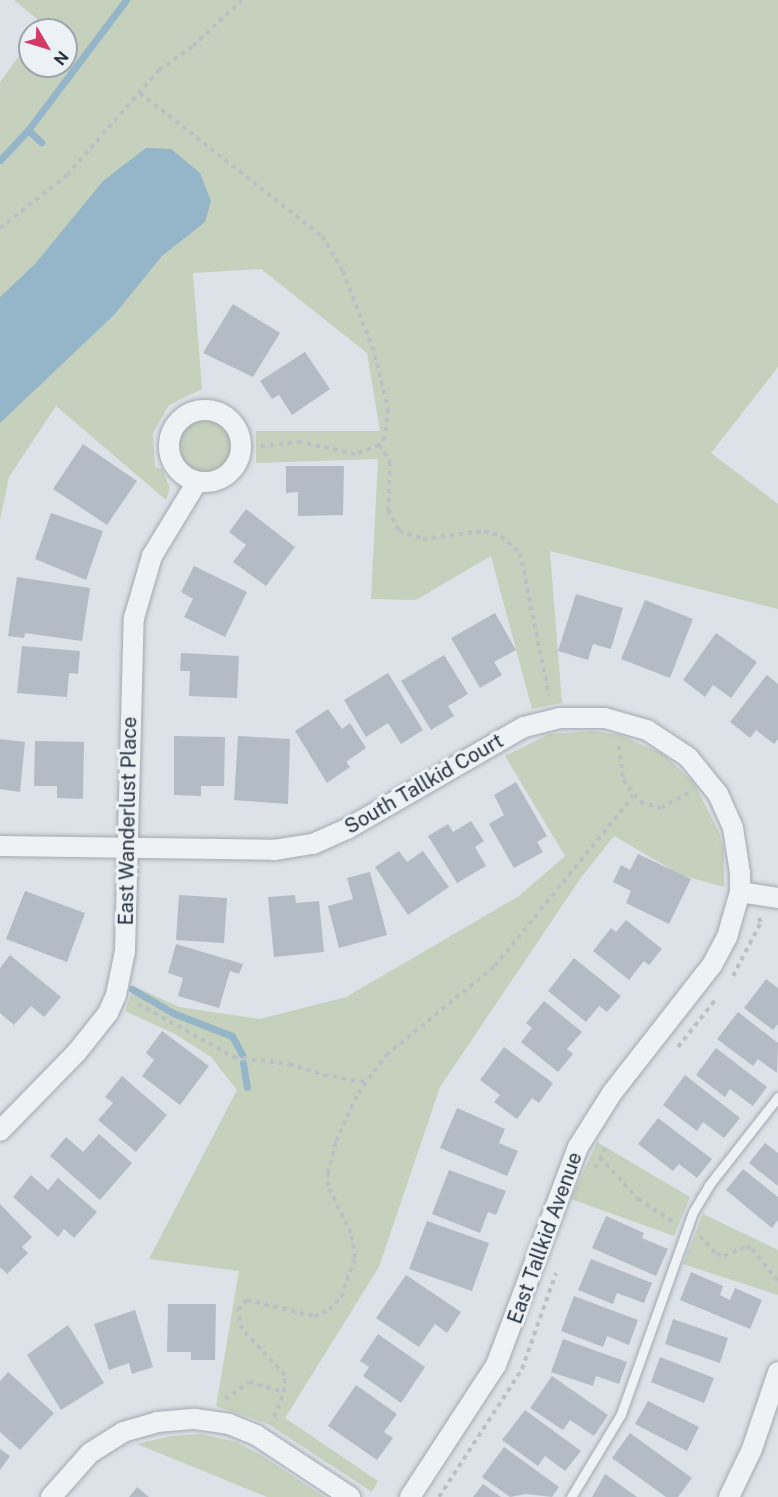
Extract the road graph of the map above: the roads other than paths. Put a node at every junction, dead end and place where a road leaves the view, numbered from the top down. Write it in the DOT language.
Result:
graph roads {
  1 [pos="197,482"];
  2 [pos="0,846"];
  3 [pos="126,848"];
  4 [pos="740,892"];
  5 [pos="778,898"];
  6 [pos="778,1097"];
  7 [pos="0,1131"];
  8 [pos="778,1372"];
  9 [pos="51,1497"];
  10 [pos="350,1497"];
  11 [pos="410,1497"];
  12 [pos="570,1497"];
  13 [pos="729,1497"];
  1 -- 3 [label="street, East Wanderlust Place"];
  2 -- 3 [label="street, South Tallkid Court"];
  3 -- 4 [label="street, South Tallkid Court"];
  3 -- 7 [label="street, East Wanderlust Place"];
  4 -- 5 [label="street"];
  4 -- 11 [label="street, East Tallkid Avenue"];
  6 -- 12 [label="lane"];
  8 -- 13 [label="street"];
  9 -- 10 [label="street"];
}
